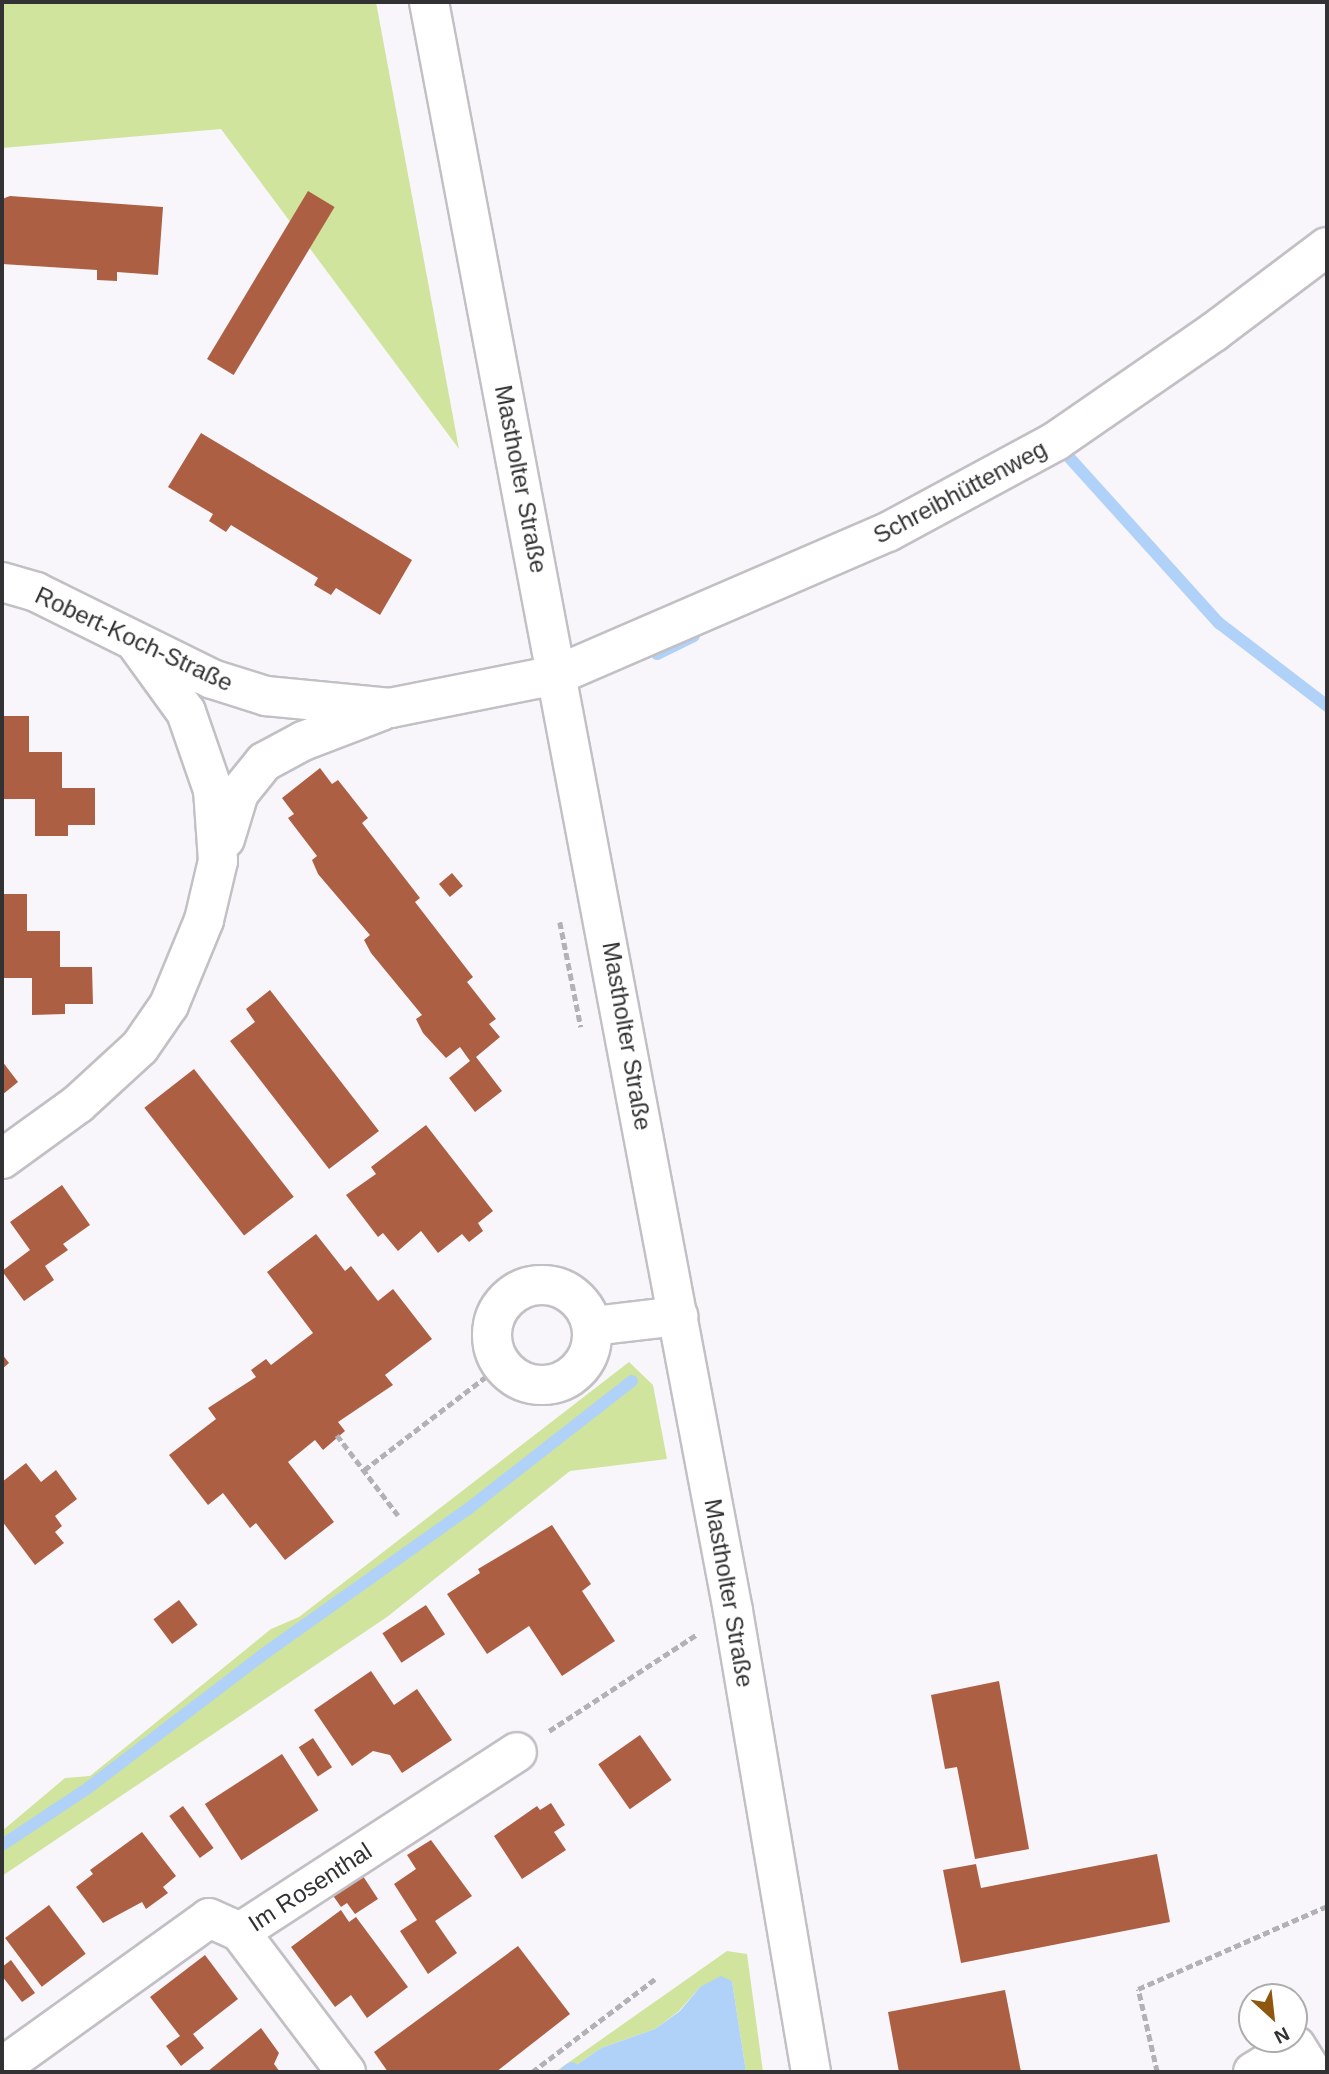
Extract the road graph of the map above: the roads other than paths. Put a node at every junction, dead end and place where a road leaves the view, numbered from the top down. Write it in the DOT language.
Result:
graph roads {
  1 [pos="429,2"];
  2 [pos="1327,247"];
  3 [pos="2,582"];
  4 [pos="135,641"];
  5 [pos="557,675"];
  6 [pos="390,708"];
  7 [pos="218,861"];
  8 [pos="2,1159"];
  9 [pos="678,1316"];
  10 [pos="593,1326"];
  11 [pos="517,1752"];
  12 [pos="240,1932"];
  13 [pos="2,2067"];
  14 [pos="346,2072"];
  15 [pos="811,2072"];
  16 [pos="1253,2072"];
  17 [pos="1312,2072"];
  1 -- 5 [label="street, Mastholter Straße"];
  2 -- 5 [label="street, Schreibhüttenweg"];
  3 -- 4 [label="street, Robert-Koch-Straße"];
  4 -- 6 [label="street, Robert-Koch-Straße"];
  4 -- 7 [label="street"];
  5 -- 6 [label="street, Robert-Koch-Straße"];
  5 -- 9 [label="street, Mastholter Straße"];
  6 -- 7 [label="street"];
  7 -- 8 [label="street"];
  9 -- 10 [label="street"];
  9 -- 15 [label="street, Mastholter Straße"];
  10 -- 10 [label="street"];
  11 -- 12 [label="street, Im Rosenthal"];
  12 -- 13 [label="street, Im Rosenthal"];
  12 -- 14 [label="street"];
  16 -- 17 [label="street"];
}
